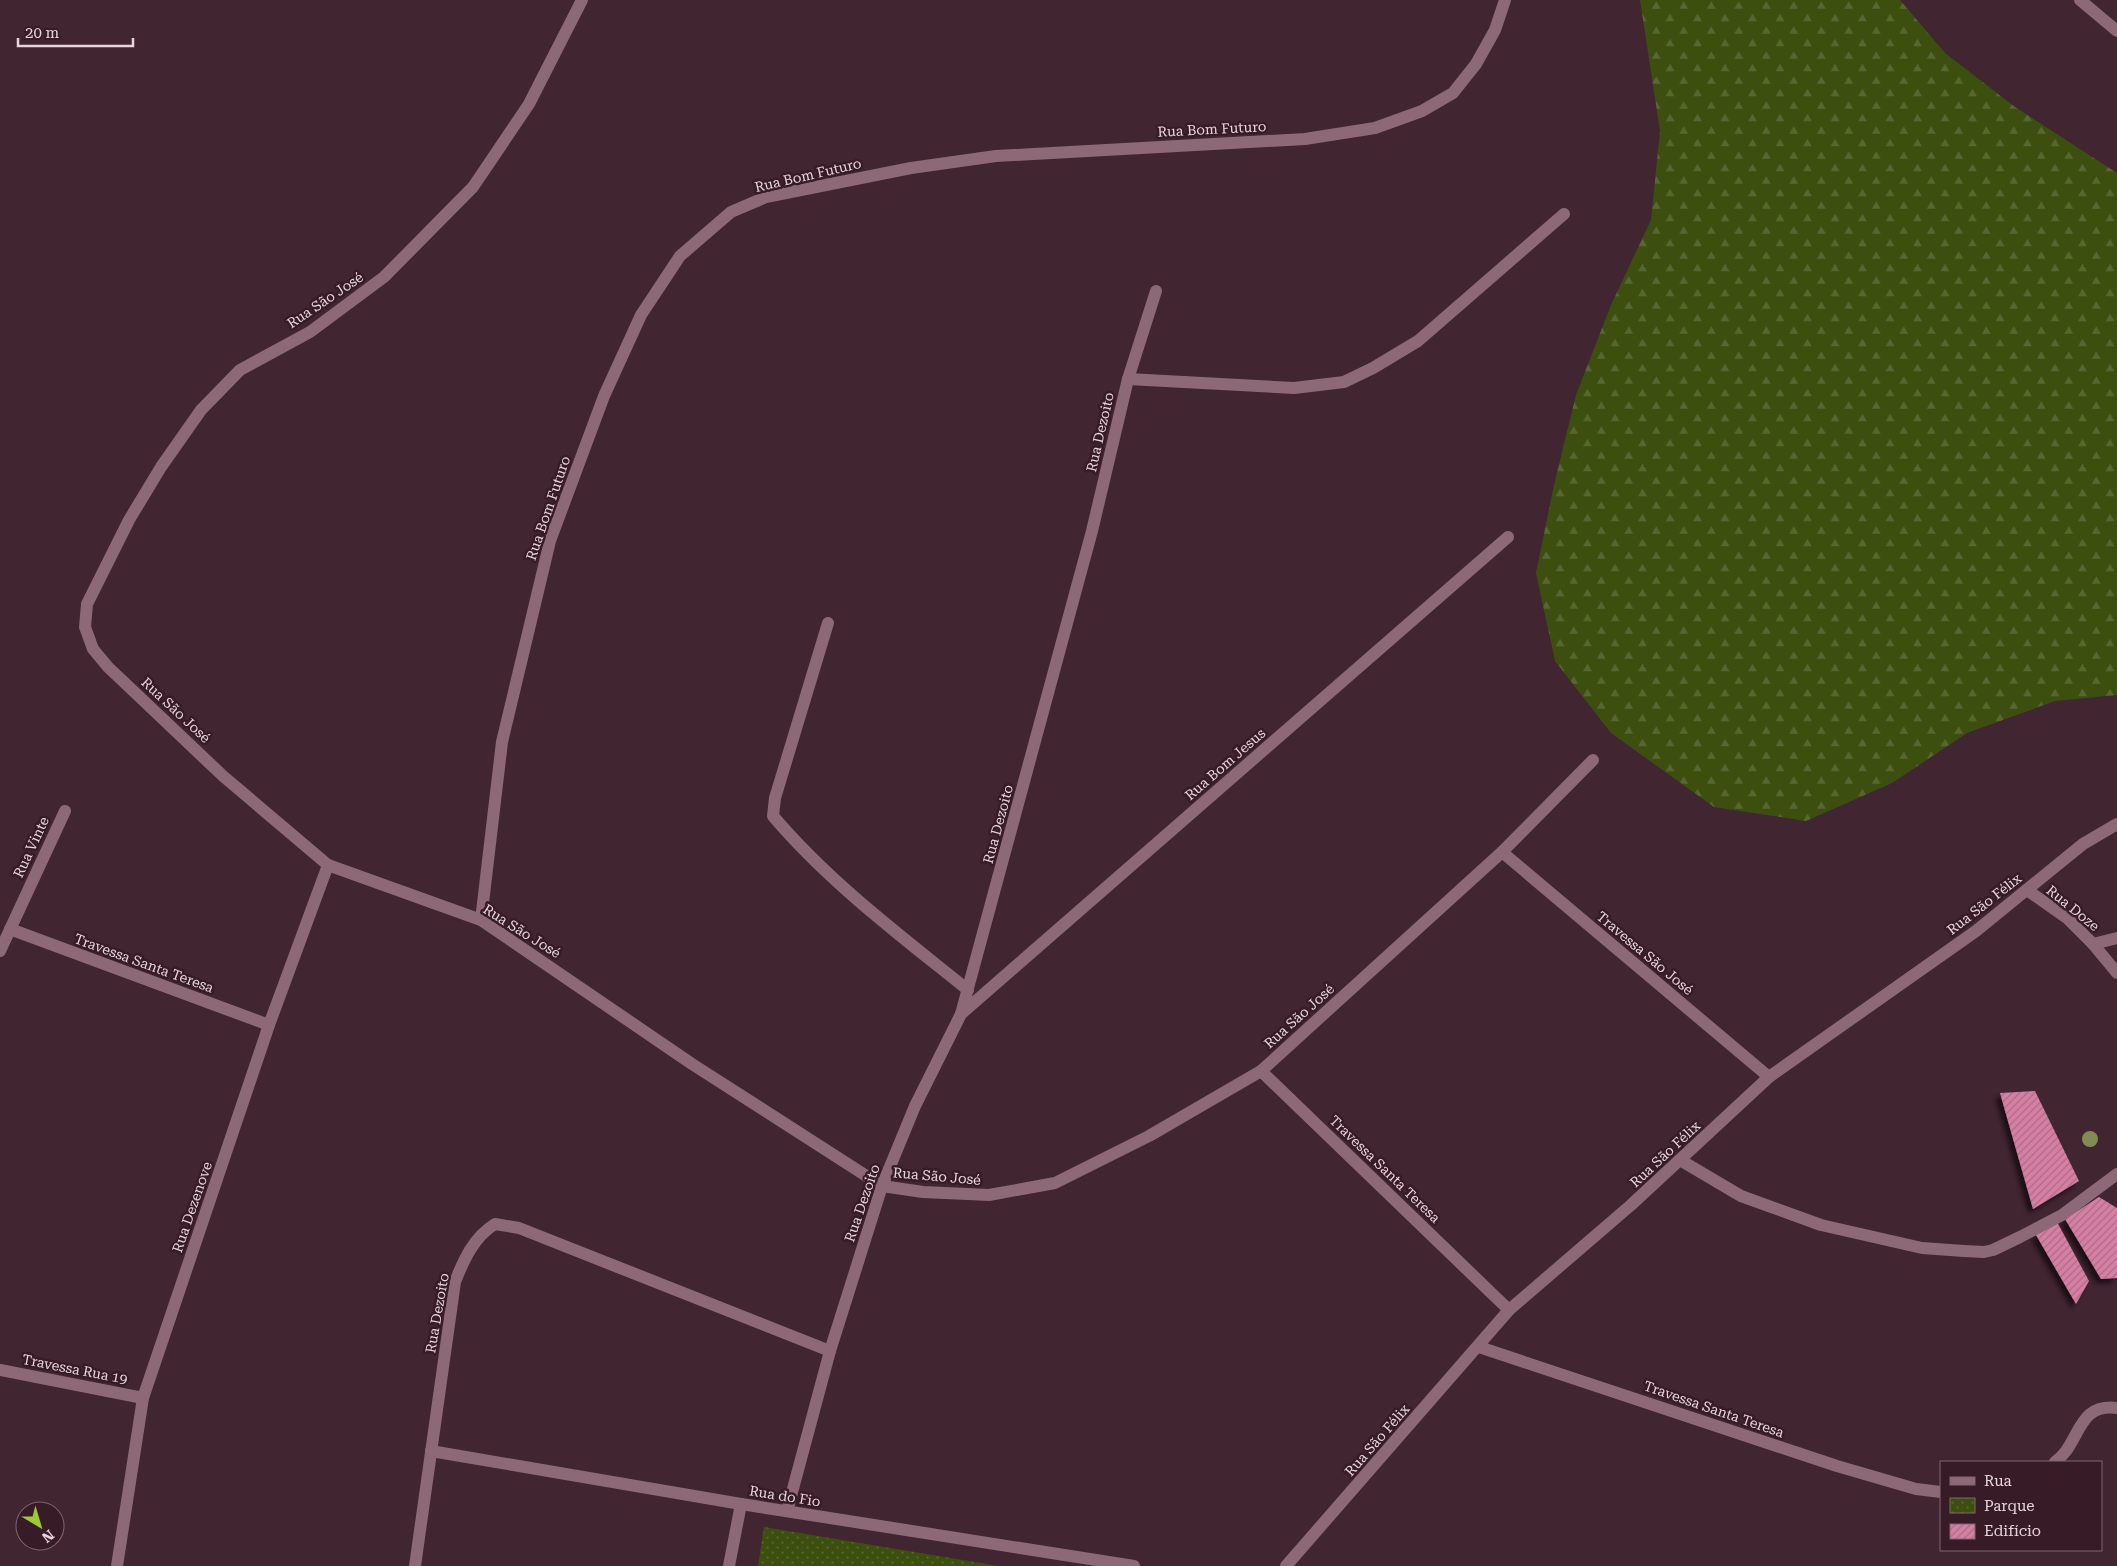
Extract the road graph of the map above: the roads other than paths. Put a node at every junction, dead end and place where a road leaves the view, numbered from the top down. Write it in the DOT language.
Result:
graph roads {
  1 [pos="582,0"];
  2 [pos="1505,0"];
  3 [pos="2080,0"];
  4 [pos="2117,31"];
  5 [pos="1564,214"];
  6 [pos="1156,291"];
  7 [pos="1128,379"];
  8 [pos="1508,537"];
  9 [pos="828,624"];
  10 [pos="1593,760"];
  11 [pos="65,811"];
  12 [pos="2117,824"];
  13 [pos="1502,852"];
  14 [pos="328,865"];
  15 [pos="2027,890"];
  16 [pos="481,920"];
  17 [pos="10,929"];
  18 [pos="2117,938"];
  19 [pos="2093,944"];
  20 [pos="0,951"];
  21 [pos="2117,973"];
  22 [pos="968,990"];
  23 [pos="961,1014"];
  24 [pos="269,1025"];
  25 [pos="1261,1071"];
  26 [pos="1769,1077"];
  27 [pos="1680,1160"];
  28 [pos="2117,1174"];
  29 [pos="882,1186"];
  30 [pos="1509,1310"];
  31 [pos="1479,1346"];
  32 [pos="830,1351"];
  33 [pos="0,1370"];
  34 [pos="143,1398"];
  35 [pos="2117,1408"];
  36 [pos="431,1451"];
  37 [pos="2056,1461"];
  38 [pos="1940,1492"];
  39 [pos="741,1504"];
  40 [pos="787,1511"];
  41 [pos="117,1566"];
  42 [pos="415,1566"];
  43 [pos="729,1566"];
  44 [pos="1134,1566"];
  45 [pos="1286,1566"];
  1 -- 14 [label="street, Rua São José"];
  2 -- 16 [label="street, Rua Bom Futuro"];
  3 -- 4 [label="street"];
  5 -- 7 [label="street"];
  6 -- 7 [label="street, Rua Dezoito"];
  7 -- 22 [label="street, Rua Dezoito"];
  8 -- 23 [label="street, Rua Bom Jesus"];
  9 -- 22 [label="street"];
  10 -- 13 [label="street, Rua São José"];
  11 -- 17 [label="street, Rua Vinte"];
  12 -- 15 [label="street, Rua São Félix"];
  13 -- 25 [label="street, Rua São José"];
  13 -- 26 [label="street, Travessa São José"];
  14 -- 16 [label="street, Rua São José"];
  14 -- 24 [label="street, Rua Dezenove"];
  15 -- 19 [label="street, Rua Doze"];
  15 -- 26 [label="street, Rua São Félix"];
  16 -- 29 [label="street, Rua São José"];
  17 -- 20 [label="street, Rua Vinte"];
  17 -- 24 [label="street, Travessa Santa Teresa"];
  18 -- 19 [label="street"];
  19 -- 21 [label="street, Rua Doze"];
  22 -- 23 [label="street, Rua Dezoito"];
  23 -- 29 [label="street, Rua Dezoito"];
  24 -- 34 [label="street, Rua Dezenove"];
  25 -- 29 [label="street, Rua São José"];
  25 -- 30 [label="street, Travessa Santa Teresa"];
  26 -- 27 [label="street, Rua São Félix"];
  27 -- 28 [label="street"];
  27 -- 30 [label="street, Rua São Félix"];
  29 -- 32 [label="street, Rua Dezoito"];
  30 -- 31 [label="street, Rua São Félix"];
  31 -- 38 [label="street, Travessa Santa Teresa"];
  31 -- 45 [label="street, Rua São Félix"];
  32 -- 36 [label="street, Rua Dezoito"];
  32 -- 40 [label="street, Rua Dezoito"];
  33 -- 34 [label="street, Travessa Rua 19"];
  34 -- 41 [label="street, Rua Dezenove"];
  35 -- 37 [label="street"];
  36 -- 39 [label="street, Rua do Fio"];
  36 -- 42 [label="street, Rua Dezoito"];
  39 -- 40 [label="street, Rua do Fio"];
  39 -- 43 [label="street"];
  40 -- 44 [label="street, Rua do Fio"];
}
